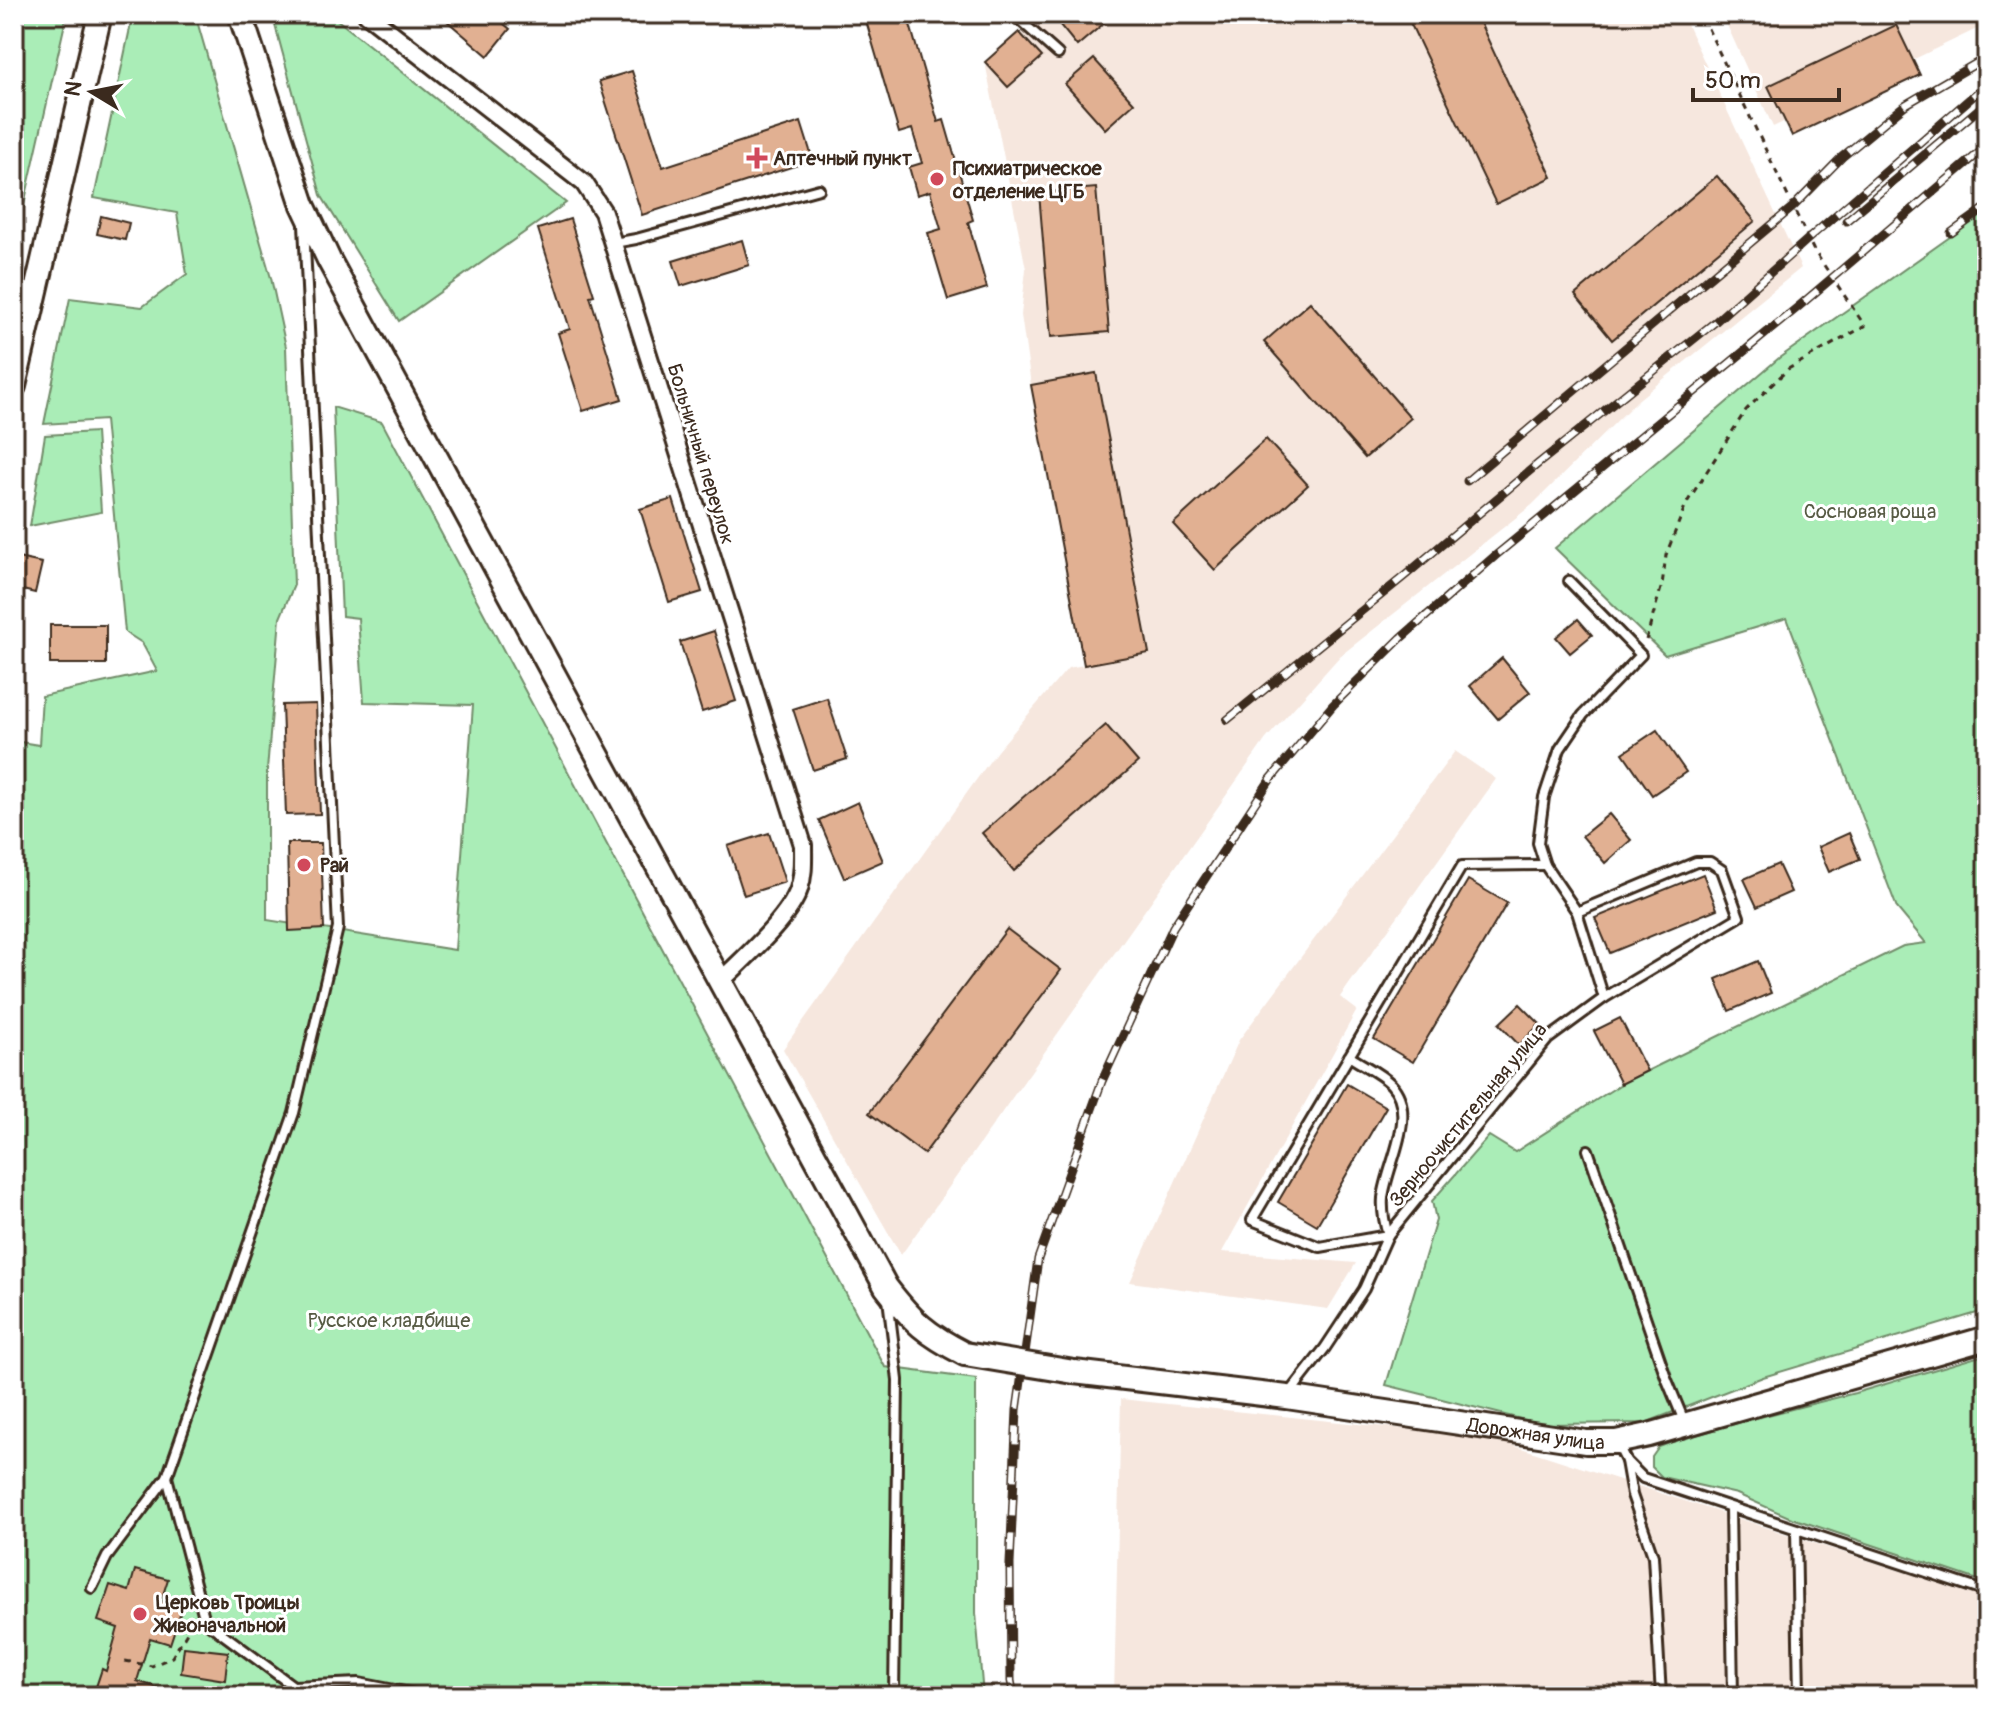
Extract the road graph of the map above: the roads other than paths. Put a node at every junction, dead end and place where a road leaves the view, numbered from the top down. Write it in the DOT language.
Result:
graph roads {
  1 [pos="100,14"];
  2 [pos="240,14"];
  3 [pos="367,14"];
  4 [pos="1013,14"];
  5 [pos="1058,54"];
  6 [pos="819,189"];
  7 [pos="303,205"];
  8 [pos="614,243"];
  9 [pos="14,386"];
  10 [pos="1569,581"];
  11 [pos="1545,865"];
  12 [pos="1577,912"];
  13 [pos="721,981"];
  14 [pos="1604,998"];
  15 [pos="1349,1056"];
  16 [pos="1588,1150"];
  17 [pos="1388,1235"];
  18 [pos="886,1287"];
  19 [pos="1987,1338"];
  20 [pos="1287,1397"];
  21 [pos="1685,1424"];
  22 [pos="1621,1452"];
  23 [pos="167,1477"];
  24 [pos="1730,1508"];
  25 [pos="1796,1529"];
  26 [pos="92,1588"];
  27 [pos="1987,1592"];
  28 [pos="293,1686"];
  29 [pos="296,1696"];
  30 [pos="426,1696"];
  31 [pos="894,1696"];
  32 [pos="1661,1696"];
  33 [pos="1733,1696"];
  34 [pos="1799,1696"];
  1 -- 9 [label="street"];
  2 -- 7 [label="street, Дорожная улица"];
  3 -- 8 [label="street, Больничный переулок"];
  4 -- 5 [label="lane"];
  6 -- 8 [label="lane"];
  7 -- 13 [label="street, Дорожная улица"];
  7 -- 23 [label="lane"];
  8 -- 13 [label="street, Больничный переулок"];
  10 -- 11 [label="lane"];
  11 -- 12 [label="lane"];
  11 -- 15 [label="lane"];
  12 -- 14 [label="lane"];
  12 -- 14 [label="lane, Зерноочистительная улица"];
  13 -- 18 [label="street, Дорожная улица"];
  14 -- 17 [label="lane, Зерноочистительная улица"];
  15 -- 17 [label="lane"];
  15 -- 17 [label="lane"];
  16 -- 21 [label="lane"];
  17 -- 20 [label="lane, Зерноочистительная улица"];
  18 -- 20 [label="street, Дорожная улица, bridge"];
  18 -- 31 [label="lane"];
  19 -- 21 [label="street, Дорожная улица"];
  20 -- 22 [label="street, Дорожная улица"];
  21 -- 22 [label="street, Дорожная улица"];
  22 -- 24 [label="lane"];
  22 -- 32 [label="lane"];
  23 -- 26 [label="lane"];
  23 -- 28 [label="lane"];
  24 -- 25 [label="lane"];
  24 -- 33 [label="lane"];
  25 -- 27 [label="lane"];
  25 -- 34 [label="lane"];
  28 -- 29 [label="lane"];
  28 -- 30 [label="lane"];
}
